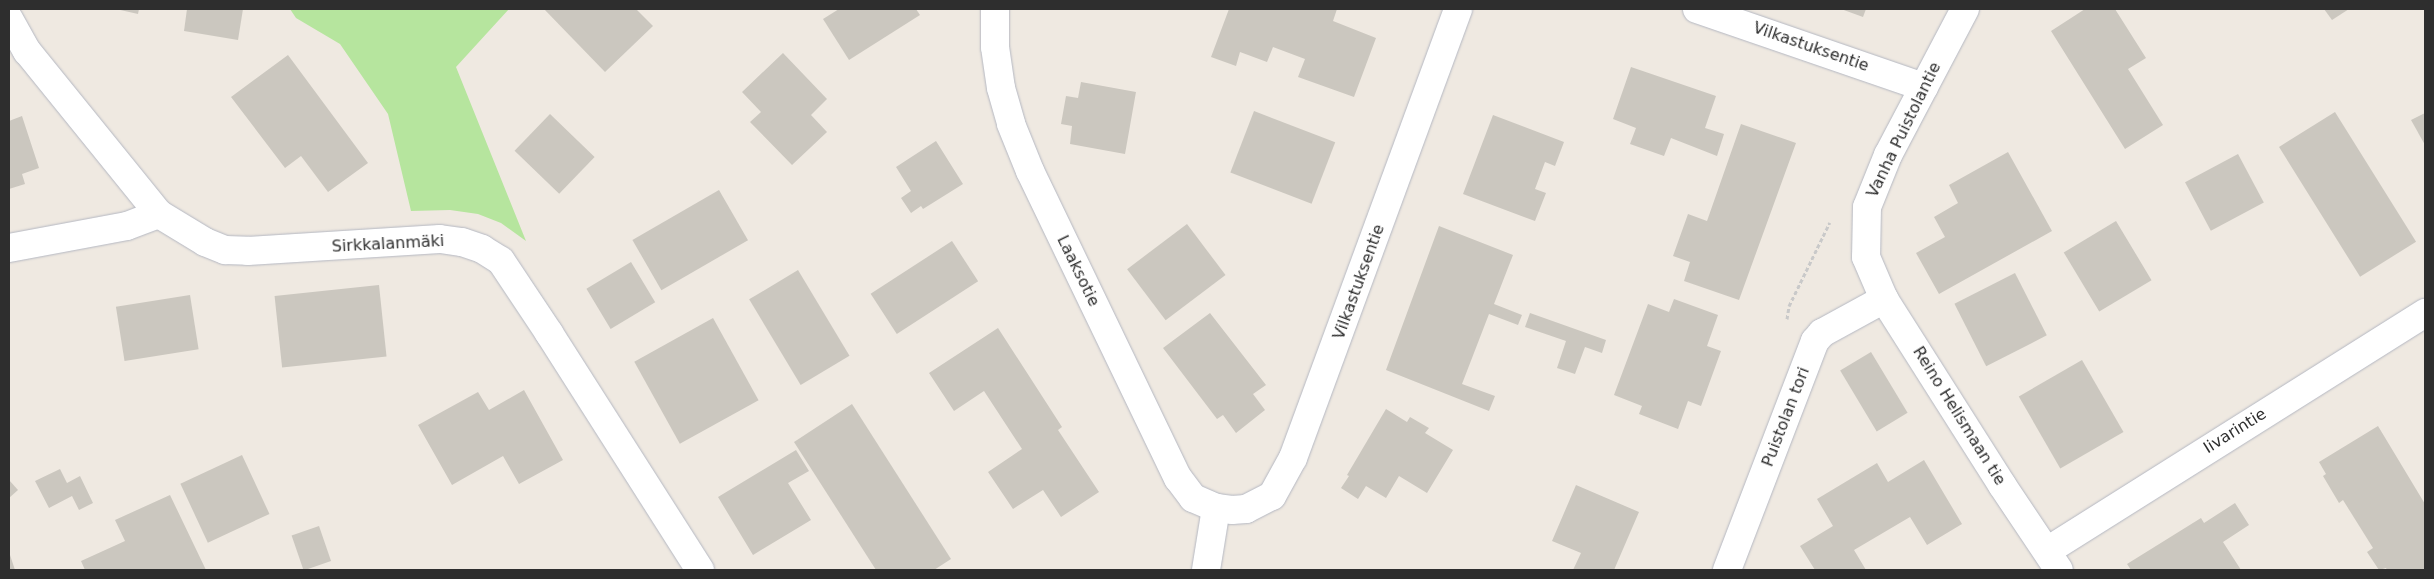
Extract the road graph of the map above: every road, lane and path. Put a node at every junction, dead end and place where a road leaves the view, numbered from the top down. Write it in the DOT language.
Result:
graph roads {
  1 [pos="996,9"];
  2 [pos="1458,9"];
  3 [pos="1697,9"];
  4 [pos="1966,9"];
  5 [pos="9,19"];
  6 [pos="1924,87"];
  7 [pos="160,214"];
  8 [pos="9,248"];
  9 [pos="1866,257"];
  10 [pos="1884,298"];
  11 [pos="2425,313"];
  12 [pos="1216,508"];
  13 [pos="2053,561"];
  14 [pos="700,570"];
  15 [pos="1206,570"];
  16 [pos="1727,570"];
  1 -- 12 [label="street, Laaksotie"];
  2 -- 12 [label="street, Vilkastuksentie"];
  3 -- 6 [label="street, Vilkastuksentie"];
  4 -- 6 [label="street, Vanha Puistolantie"];
  5 -- 7 [label="street, Sirkkalanmäki"];
  6 -- 9 [label="street, Vanha Puistolantie"];
  7 -- 8 [label="street"];
  7 -- 14 [label="street, Sirkkalanmäki"];
  9 -- 10 [label="street, Reino Helismaan tie"];
  10 -- 13 [label="street, Reino Helismaan tie"];
  10 -- 16 [label="street, Puistolan tori"];
  11 -- 13 [label="street, Iivarintie"];
  12 -- 15 [label="street"];
}
